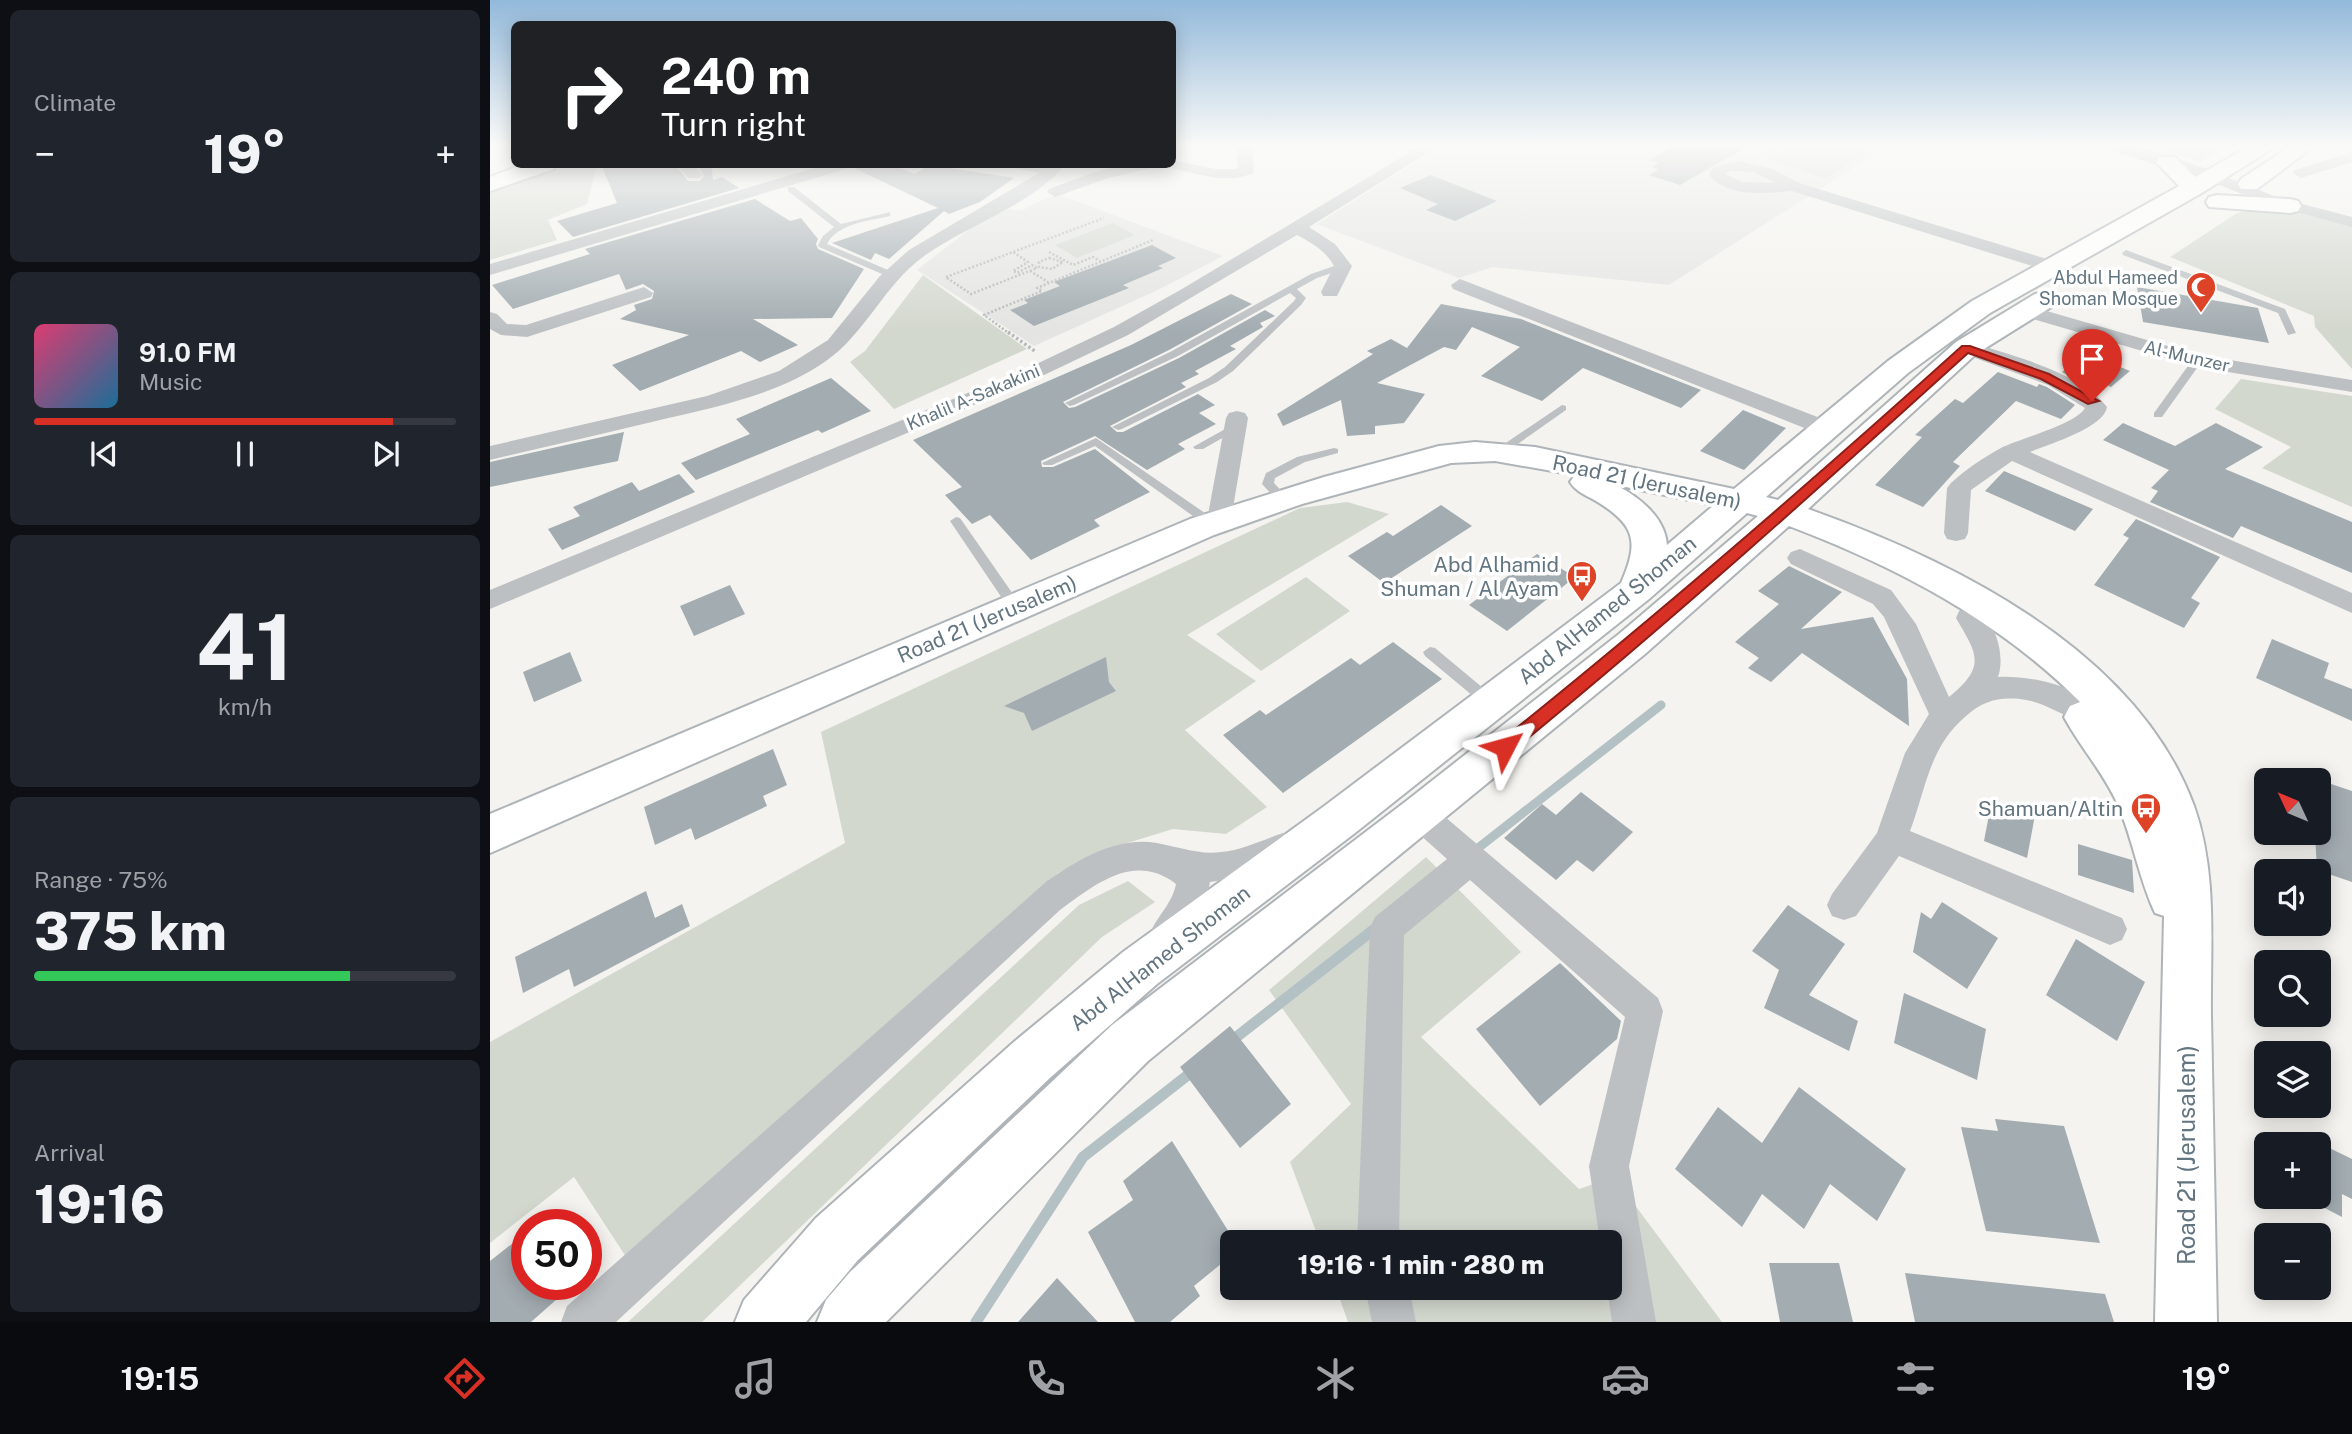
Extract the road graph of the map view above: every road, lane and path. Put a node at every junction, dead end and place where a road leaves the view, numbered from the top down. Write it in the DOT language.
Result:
graph roads {
  1 [pos="703,207"];
  2 [pos="814,207"];
  3 [pos="996,207"];
  4 [pos="1329,207"];
  5 [pos="1859,207"];
  6 [pos="2164,207"];
  7 [pos="2180,207"];
  8 [pos="2293,207"];
  9 [pos="887,214"];
  10 [pos="1104,218"];
  11 [pos="2352,222"];
  12 [pos="1295,227"];
  13 [pos="841,228"];
  14 [pos="1153,240"];
  15 [pos="1012,252"];
  16 [pos="1049,252"];
  17 [pos="2126,253"];
  18 [pos="1062,260"];
  19 [pos="1101,262"];
  20 [pos="1343,266"];
  21 [pos="2053,267"];
  22 [pos="1038,268"];
  23 [pos="490,270"];
  24 [pos="1030,271"];
  25 [pos="892,275"];
  26 [pos="1049,283"];
  27 [pos="1460,285"];
  28 [pos="1291,289"];
  29 [pos="1330,292"];
  30 [pos="644,293"];
  31 [pos="2026,311"];
  32 [pos="490,318"];
  33 [pos="2291,333"];
  34 [pos="1966,348"];
  35 [pos="2197,361"];
  36 [pos="1052,363"];
  37 [pos="2352,386"];
  38 [pos="1070,403"];
  39 [pos="1562,408"];
  40 [pos="2158,415"];
  41 [pos="1236,422"];
  42 [pos="1118,427"];
  43 [pos="1825,428"];
  44 [pos="1199,447"];
  45 [pos="1334,452"];
  46 [pos="2010,452"];
  47 [pos="490,453"];
  48 [pos="1498,453"];
  49 [pos="1048,463"];
  50 [pos="1586,482"];
  51 [pos="1282,498"];
  52 [pos="1764,510"];
  53 [pos="956,522"];
  54 [pos="1215,522"];
  55 [pos="1956,533"];
  56 [pos="1800,558"];
  57 [pos="1636,590"];
  58 [pos="490,600"];
  59 [pos="2352,604"];
  60 [pos="1014,607"];
  61 [pos="1969,618"];
  62 [pos="1430,652"];
  63 [pos="1490,702"];
  64 [pos="1956,707"];
  65 [pos="2076,708"];
  66 [pos="1420,815"];
  67 [pos="1339,820"];
  68 [pos="490,834"];
  69 [pos="1891,838"];
  70 [pos="1471,859"];
  71 [pos="1171,861"];
  72 [pos="1844,905"];
  73 [pos="2110,929"];
  74 [pos="1140,968"];
  75 [pos="2186,988"];
  76 [pos="1378,1230"];
  77 [pos="1389,1300"];
  78 [pos="583,1322"];
  79 [pos="766,1322"];
  80 [pos="848,1322"];
  81 [pos="1394,1322"];
  82 [pos="1634,1322"];
  83 [pos="2186,1322"];
  1 -- 23 [label="street"];
  2 -- 13 [label="lane"];
  3 -- 25 [label="street"];
  4 -- 12 [label="street, Khalil A-Sakakini"];
  5 -- 21 [label="street"];
  6 -- 21 [label="main road, Abd AlHamed Shoman"];
  7 -- 17 [label="main road, Abd AlHamed Shoman"];
  8 -- 11 [label="street"];
  9 -- 13 [label="lane"];
  10 -- 15 [label="path"];
  12 -- 20 [label="street"];
  12 -- 36 [label="street, Khalil A-Sakakini"];
  13 -- 25 [label="lane"];
  14 -- 19 [label="path"];
  15 -- 22 [label="path"];
  15 -- 24 [label="path"];
  16 -- 18 [label="path"];
  17 -- 31 [label="main road, Abd AlHamed Shoman"];
  17 -- 33 [label="lane"];
  18 -- 19 [label="path"];
  18 -- 22 [label="path"];
  18 -- 22 [label="path"];
  19 -- 26 [label="path"];
  20 -- 28 [label="lane"];
  20 -- 29 [label="street"];
  21 -- 43 [label="main road, Abd AlHamed Shoman"];
  22 -- 24 [label="path"];
  24 -- 26 [label="path"];
  25 -- 47 [label="street"];
  26 -- 36 [label="path"];
  27 -- 43 [label="street"];
  28 -- 38 [label="lane"];
  28 -- 42 [label="lane"];
  30 -- 32 [label="street"];
  31 -- 34 [label="main road, Abd AlHamed Shoman"];
  31 -- 35 [label="street, Al-Munzer"];
  34 -- 46 [label="street"];
  34 -- 52 [label="main road, Abd AlHamed Shoman"];
  35 -- 37 [label="street, Al-Munzer"];
  35 -- 40 [label="lane"];
  36 -- 58 [label="street, Khalil A-Sakakini"];
  39 -- 48 [label="lane"];
  41 -- 44 [label="lane"];
  41 -- 54 [label="street"];
  43 -- 52 [label="main road, Abd AlHamed Shoman"];
  45 -- 51 [label="lane"];
  46 -- 55 [label="street"];
  46 -- 59 [label="street"];
  48 -- 50 [label="main road, Road 21 (Jerusalem)"];
  48 -- 51 [label="main road, Road 21 (Jerusalem)"];
  48 -- 52 [label="main road, Road 21 (Jerusalem)"];
  49 -- 54 [label="lane"];
  50 -- 52 [label="main road, Road 21 (Jerusalem)"];
  50 -- 57 [label="main road"];
  51 -- 54 [label="main road, Road 21 (Jerusalem)"];
  52 -- 57 [label="main road, Abd AlHamed Shoman"];
  52 -- 61 [label="main road, Road 21 (Jerusalem)"];
  52 -- 66 [label="main road, Abd AlHamed Shoman"];
  52 -- 75 [label="main road, Road 21 (Jerusalem)"];
  53 -- 60 [label="lane"];
  54 -- 60 [label="main road, Road 21 (Jerusalem)"];
  56 -- 64 [label="street"];
  57 -- 63 [label="main road, Abd AlHamed Shoman"];
  60 -- 68 [label="main road, Road 21 (Jerusalem)"];
  61 -- 64 [label="street"];
  61 -- 65 [label="main road, Road 21 (Jerusalem)"];
  62 -- 63 [label="lane"];
  63 -- 67 [label="main road, Abd AlHamed Shoman"];
  64 -- 65 [label="street"];
  64 -- 69 [label="street"];
  65 -- 75 [label="main road, Road 21 (Jerusalem)"];
  66 -- 70 [label="street"];
  66 -- 80 [label="main road, Abd AlHamed Shoman"];
  67 -- 71 [label="street"];
  67 -- 74 [label="main road, Abd AlHamed Shoman"];
  69 -- 72 [label="street"];
  69 -- 73 [label="street"];
  70 -- 76 [label="street"];
  70 -- 82 [label="street"];
  71 -- 74 [label="street"];
  71 -- 78 [label="street"];
  74 -- 79 [label="main road, Abd AlHamed Shoman"];
  75 -- 83 [label="main road, Road 21 (Jerusalem)"];
  77 -- 81 [label="street"];
}
